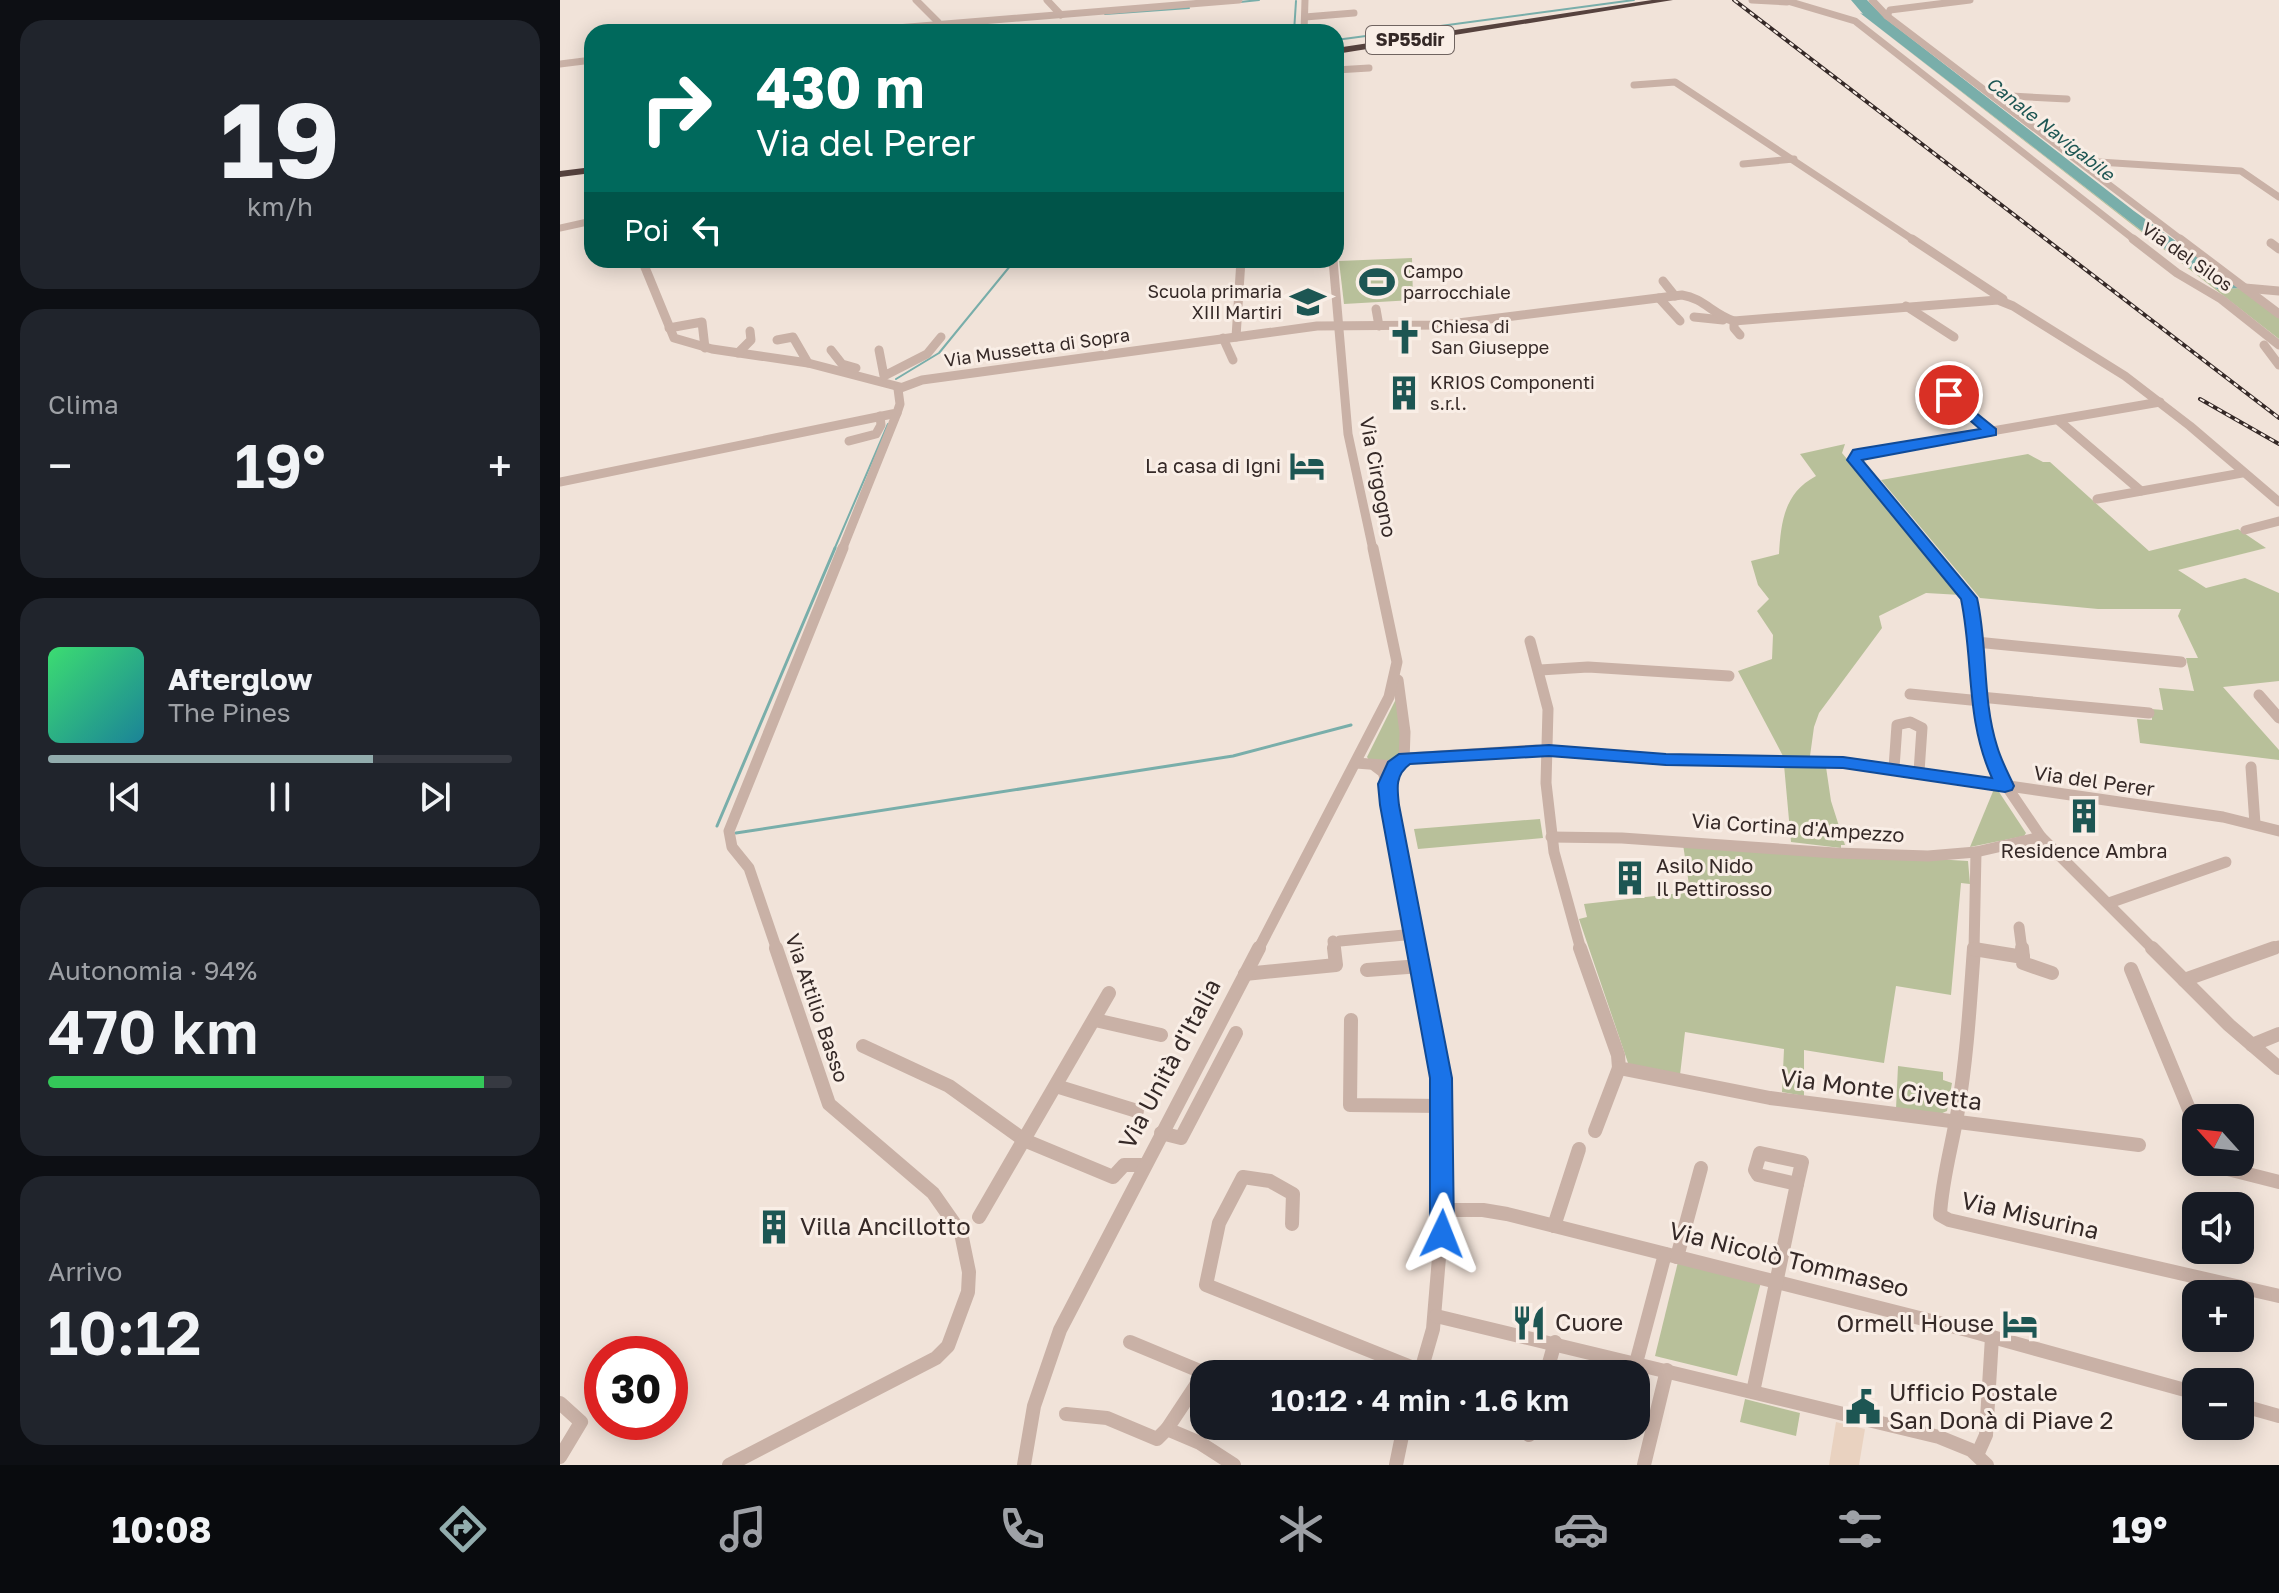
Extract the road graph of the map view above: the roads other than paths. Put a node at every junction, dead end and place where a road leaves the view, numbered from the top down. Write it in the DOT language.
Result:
graph roads {
  1 [pos="916,0"];
  2 [pos="1047,0"];
  3 [pos="1239,0"];
  4 [pos="1305,0"];
  5 [pos="1669,0"];
  6 [pos="1752,0"];
  7 [pos="1872,0"];
  8 [pos="1970,0"];
  9 [pos="1794,1"];
  10 [pos="1771,2"];
  11 [pos="1354,13"];
  12 [pos="1888,13"];
  13 [pos="1061,15"];
  14 [pos="1305,17"];
  15 [pos="938,22"];
  16 [pos="920,24"];
  17 [pos="1305,24"];
  18 [pos="1344,50"];
  19 [pos="584,61"];
  20 [pos="560,64"];
  21 [pos="1369,68"];
  22 [pos="1344,70"];
  23 [pos="1634,85"];
  24 [pos="1991,95"];
  25 [pos="2067,99"];
  26 [pos="2071,156"];
  27 [pos="1794,159"];
  28 [pos="2083,161"];
  29 [pos="1743,164"];
  30 [pos="584,171"];
  31 [pos="560,174"];
  32 [pos="2102,179"];
  33 [pos="2279,197"];
  34 [pos="584,223"];
  35 [pos="560,228"];
  36 [pos="2271,243"];
  37 [pos="2279,249"];
  38 [pos="645,268"];
  39 [pos="1240,268"];
  40 [pos="1334,268"];
  41 [pos="1663,281"];
  42 [pos="2245,288"];
  43 [pos="2279,291"];
  44 [pos="1675,296"];
  45 [pos="1659,298"];
  46 [pos="1905,306"];
  47 [pos="2013,306"];
  48 [pos="1376,309"];
  49 [pos="2279,314"];
  50 [pos="1694,317"];
  51 [pos="1731,320"];
  52 [pos="1680,321"];
  53 [pos="1341,325"];
  54 [pos="1379,326"];
  55 [pos="669,328"];
  56 [pos="750,331"];
  57 [pos="1740,335"];
  58 [pos="941,337"];
  59 [pos="1236,337"];
  60 [pos="1954,337"];
  61 [pos="1223,338"];
  62 [pos="777,340"];
  63 [pos="2264,345"];
  64 [pos="2279,345"];
  65 [pos="705,348"];
  66 [pos="831,350"];
  67 [pos="879,350"];
  68 [pos="738,353"];
  69 [pos="1233,360"];
  70 [pos="808,363"];
  71 [pos="2279,364"];
  72 [pos="1928,376"];
  73 [pos="882,379"];
  74 [pos="900,387"];
  75 [pos="2160,402"];
  76 [pos="897,413"];
  77 [pos="880,416"];
  78 [pos="2058,420"];
  79 [pos="1991,432"];
  80 [pos="849,441"];
  81 [pos="2242,473"];
  82 [pos="560,482"];
  83 [pos="2141,491"];
  84 [pos="2097,499"];
  85 [pos="2279,502"];
  86 [pos="2279,521"];
  87 [pos="2245,530"];
  88 [pos="1530,641"];
  89 [pos="1976,642"];
  90 [pos="2181,662"];
  91 [pos="1540,670"];
  92 [pos="1397,676"];
  93 [pos="1729,676"];
  94 [pos="1910,694"];
  95 [pos="2259,695"];
  96 [pos="1389,697"];
  97 [pos="1980,699"];
  98 [pos="2274,706"];
  99 [pos="2149,713"];
  100 [pos="2279,718"];
  101 [pos="1549,751"];
  102 [pos="1402,762"];
  103 [pos="1356,763"];
  104 [pos="1375,766"];
  105 [pos="2251,767"];
  106 [pos="1894,768"];
  107 [pos="1919,772"];
  108 [pos="1387,784"];
  109 [pos="2005,786"];
  110 [pos="2255,824"];
  111 [pos="2279,831"];
  112 [pos="1551,837"];
  113 [pos="2041,837"];
  114 [pos="1976,852"];
  115 [pos="2226,862"];
  116 [pos="2109,903"];
  117 [pos="2019,927"];
  118 [pos="1415,934"];
  119 [pos="2279,946"];
  120 [pos="1974,949"];
  121 [pos="2023,957"];
  122 [pos="1421,966"];
  123 [pos="2131,969"];
  124 [pos="1367,970"];
  125 [pos="2052,973"];
  126 [pos="1245,974"];
  127 [pos="2184,980"];
  128 [pos="1109,993"];
  129 [pos="1095,1020"];
  130 [pos="1351,1020"];
  131 [pos="1236,1033"];
  132 [pos="2279,1034"];
  133 [pos="1161,1035"];
  134 [pos="2252,1045"];
  135 [pos="863,1046"];
  136 [pos="1619,1068"];
  137 [pos="2279,1068"];
  138 [pos="1056,1086"];
  139 [pos="2187,1104"];
  140 [pos="1442,1106"];
  141 [pos="1137,1111"];
  142 [pos="1955,1121"];
  143 [pos="1595,1131"];
  144 [pos="1161,1133"];
  145 [pos="1024,1140"];
  146 [pos="2139,1145"];
  147 [pos="1579,1149"];
  148 [pos="1144,1165"];
  149 [pos="1701,1168"];
  150 [pos="2254,1175"];
  151 [pos="2279,1182"];
  152 [pos="1797,1184"];
  153 [pos="1443,1210"];
  154 [pos="979,1217"];
  155 [pos="1292,1224"];
  156 [pos="1554,1226"];
  157 [pos="1671,1256"];
  158 [pos="1776,1280"];
  159 [pos="2279,1296"];
  160 [pos="1436,1316"];
  161 [pos="1992,1337"];
  162 [pos="1130,1342"];
  163 [pos="1555,1342"];
  164 [pos="1388,1360"];
  165 [pos="1424,1360"];
  166 [pos="1550,1360"];
  167 [pos="1624,1360"];
  168 [pos="1637,1360"];
  169 [pos="1650,1366"];
  170 [pos="1190,1367"];
  171 [pos="1667,1370"];
  172 [pos="2182,1389"];
  173 [pos="1753,1392"];
  174 [pos="1190,1397"];
  175 [pos="560,1403"];
  176 [pos="2254,1409"];
  177 [pos="1066,1414"];
  178 [pos="2279,1416"];
  179 [pos="1167,1429"];
  180 [pos="1401,1440"];
  181 [pos="560,1457"];
  182 [pos="1983,1459"];
  183 [pos="1219,1460"];
  184 [pos="729,1465"];
  185 [pos="1024,1465"];
  186 [pos="1234,1465"];
  187 [pos="1396,1465"];
  188 [pos="1644,1465"];
  1 -- 15 [label="street"];
  2 -- 13 [label="street"];
  3 -- 13 [label="street"];
  4 -- 14 [label="street"];
  5 -- 18 [label="highway, SP55dir"];
  6 -- 10 [label="street, Via del Silos"];
  7 -- 12 [label="street"];
  8 -- 12 [label="street"];
  9 -- 10 [label="street, Via del Silos"];
  9 -- 64 [label="street, Via del Silos"];
  11 -- 14 [label="street"];
  12 -- 24 [label="street"];
  13 -- 15 [label="street"];
  14 -- 17 [label="street"];
  15 -- 16 [label="street"];
  19 -- 20 [label="street"];
  21 -- 22 [label="street"];
  23 -- 27 [label="street"];
  24 -- 25 [label="street"];
  24 -- 26 [label="street"];
  26 -- 28 [label="street"];
  26 -- 32 [label="street"];
  27 -- 29 [label="street"];
  27 -- 47 [label="street"];
  28 -- 32 [label="street"];
  28 -- 33 [label="street"];
  30 -- 31 [label="highway"];
  32 -- 42 [label="street"];
  34 -- 35 [label="street"];
  36 -- 37 [label="street"];
  38 -- 55 [label="street"];
  39 -- 59 [label="street"];
  40 -- 53 [label="street, Via Cirgogno"];
  41 -- 44 [label="street"];
  42 -- 43 [label="street"];
  42 -- 49 [label="street"];
  44 -- 45 [label="street, Via Mussetta di Sopra"];
  44 -- 51 [label="street, Via Mussetta di Sopra"];
  45 -- 52 [label="street"];
  45 -- 54 [label="street, Via Mussetta di Sopra"];
  46 -- 47 [label="street"];
  46 -- 51 [label="street"];
  46 -- 60 [label="street"];
  47 -- 75 [label="street"];
  48 -- 54 [label="street"];
  50 -- 51 [label="street"];
  51 -- 57 [label="street"];
  53 -- 54 [label="street, Via Mussetta di Sopra"];
  53 -- 59 [label="street, Via Mussetta di Sopra"];
  53 -- 92 [label="street, Via Cirgogno"];
  55 -- 65 [label="street"];
  55 -- 65 [label="street"];
  56 -- 68 [label="street"];
  58 -- 73 [label="street"];
  59 -- 61 [label="street, Via Mussetta di Sopra"];
  61 -- 69 [label="street"];
  61 -- 74 [label="street, Via Mussetta di Sopra"];
  62 -- 70 [label="street"];
  63 -- 71 [label="street"];
  65 -- 68 [label="street"];
  66 -- 73 [label="street"];
  67 -- 73 [label="street"];
  68 -- 70 [label="street"];
  70 -- 73 [label="street"];
  72 -- 79 [label="street"];
  73 -- 74 [label="street"];
  74 -- 76 [label="street"];
  75 -- 78 [label="street"];
  75 -- 81 [label="street"];
  76 -- 77 [label="street"];
  76 -- 184 [label="street, Via Attilio Basso"];
  77 -- 80 [label="street"];
  77 -- 82 [label="street"];
  78 -- 79 [label="street"];
  78 -- 83 [label="street"];
  79 -- 89 [label="street"];
  81 -- 83 [label="street"];
  81 -- 85 [label="street"];
  83 -- 84 [label="street"];
  86 -- 87 [label="street"];
  88 -- 91 [label="street"];
  89 -- 90 [label="street"];
  89 -- 97 [label="street"];
  91 -- 93 [label="street"];
  91 -- 101 [label="street"];
  92 -- 96 [label="street, Via Cirgogno"];
  92 -- 102 [label="street"];
  94 -- 97 [label="street"];
  95 -- 98 [label="street"];
  96 -- 103 [label="street, Via Unità d'Italia"];
  97 -- 99 [label="street"];
  97 -- 109 [label="street"];
  98 -- 100 [label="street"];
  101 -- 102 [label="street, Via del Perer"];
  101 -- 106 [label="street, Via del Perer"];
  101 -- 112 [label="street"];
  102 -- 104 [label="street, Via del Perer"];
  102 -- 108 [label="street"];
  103 -- 104 [label="street, Via del Perer"];
  103 -- 126 [label="street, Via Unità d'Italia"];
  104 -- 108 [label="street"];
  105 -- 110 [label="street"];
  106 -- 107 [label="street, Via del Perer"];
  106 -- 107 [label="street"];
  107 -- 109 [label="street, Via del Perer"];
  108 -- 118 [label="street"];
  109 -- 110 [label="street, Via del Perer"];
  109 -- 113 [label="street"];
  110 -- 111 [label="street, Via del Perer"];
  112 -- 114 [label="street, Via Cortina d'Ampezzo"];
  112 -- 136 [label="street"];
  113 -- 114 [label="street, Via Cortina d'Ampezzo"];
  113 -- 116 [label="street"];
  114 -- 120 [label="street, Via Misurina"];
  115 -- 116 [label="street"];
  116 -- 127 [label="street"];
  117 -- 121 [label="street"];
  118 -- 122 [label="street"];
  118 -- 126 [label="street, Via Unità d'Italia"];
  119 -- 127 [label="street"];
  120 -- 121 [label="street"];
  120 -- 142 [label="street, Via Misurina"];
  121 -- 125 [label="street"];
  122 -- 124 [label="street"];
  122 -- 140 [label="street"];
  123 -- 139 [label="street"];
  126 -- 144 [label="street, Via Unità d'Italia"];
  127 -- 134 [label="street"];
  128 -- 129 [label="street"];
  129 -- 133 [label="street"];
  129 -- 138 [label="street"];
  130 -- 140 [label="street"];
  131 -- 144 [label="street, Via Unità d'Italia"];
  132 -- 134 [label="street"];
  134 -- 137 [label="street"];
  135 -- 145 [label="street"];
  136 -- 142 [label="street, Via Monte Civetta"];
  136 -- 143 [label="street"];
  138 -- 141 [label="street"];
  138 -- 145 [label="street"];
  140 -- 153 [label="street"];
  142 -- 146 [label="street, Via Monte Civetta"];
  142 -- 159 [label="street, Via Misurina"];
  144 -- 148 [label="street, Via Unità d'Italia"];
  145 -- 148 [label="street"];
  145 -- 154 [label="street"];
  147 -- 156 [label="street"];
  148 -- 185 [label="street, Via Unità d'Italia"];
  149 -- 157 [label="street"];
  150 -- 151 [label="street"];
  152 -- 158 [label="street"];
  153 -- 156 [label="street, Via Nicolò Tommaseo"];
  153 -- 160 [label="street"];
  155 -- 164 [label="street"];
  156 -- 157 [label="street, Via Nicolò Tommaseo"];
  157 -- 158 [label="street, Via Nicolò Tommaseo"];
  157 -- 168 [label="street"];
  158 -- 161 [label="street, Via Nicolò Tommaseo"];
  158 -- 173 [label="street"];
  160 -- 163 [label="street"];
  160 -- 165 [label="street"];
  161 -- 172 [label="street, Via Nicolò Tommaseo"];
  161 -- 182 [label="street"];
  162 -- 170 [label="street"];
  163 -- 166 [label="street"];
  163 -- 167 [label="street"];
  169 -- 171 [label="street"];
  171 -- 173 [label="street"];
  171 -- 188 [label="street"];
  173 -- 182 [label="street"];
  174 -- 179 [label="street"];
  175 -- 181 [label="street"];
  176 -- 178 [label="street"];
  177 -- 179 [label="street"];
  179 -- 183 [label="street"];
  180 -- 187 [label="street"];
  183 -- 186 [label="street"];
}
